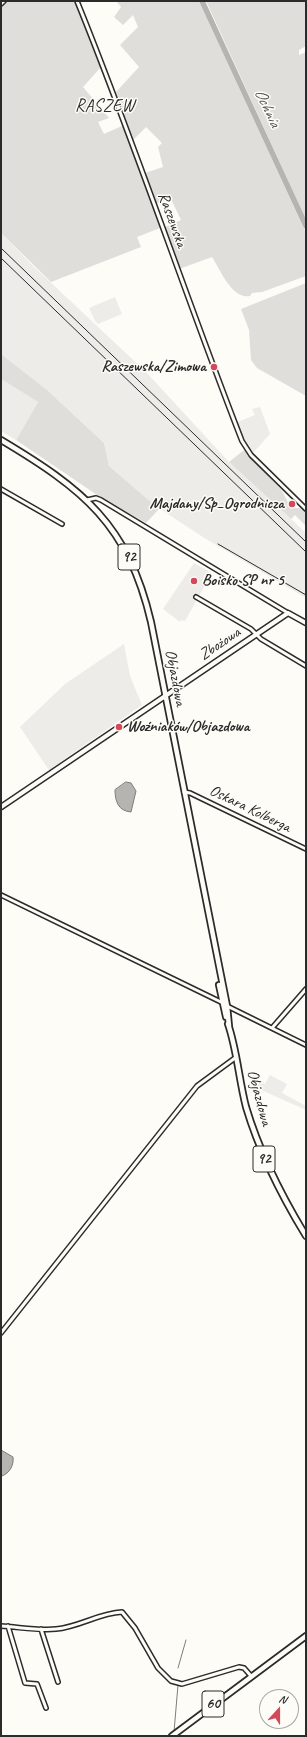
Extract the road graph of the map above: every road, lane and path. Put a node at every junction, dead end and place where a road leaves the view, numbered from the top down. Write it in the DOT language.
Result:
graph roads {
  1 [pos="4,1"];
  2 [pos="77,1"];
  3 [pos="1,4"];
  4 [pos="1,440"];
  5 [pos="1,489"];
  6 [pos="87,500"];
  7 [pos="306,509"];
  8 [pos="62,524"];
  9 [pos="196,597"];
  10 [pos="288,613"];
  11 [pos="306,623"];
  12 [pos="257,634"];
  13 [pos="306,666"];
  14 [pos="166,696"];
  15 [pos="184,792"];
  16 [pos="1,807"];
  17 [pos="306,850"];
  18 [pos="1,896"];
  19 [pos="306,989"];
  20 [pos="225,1004"];
  21 [pos="272,1028"];
  22 [pos="306,1045"];
  23 [pos="235,1058"];
  24 [pos="306,1236"];
  25 [pos="1,1333"];
  26 [pos="1,1626"];
  27 [pos="8,1626"];
  28 [pos="41,1629"];
  29 [pos="306,1636"];
  30 [pos="251,1676"];
  31 [pos="58,1682"];
  32 [pos="46,1708"];
  33 [pos="174,1735"];
  1 -- 3 [label="street"];
  2 -- 7 [label="street, Raszewska"];
  4 -- 6 [label="main road, 92"];
  5 -- 8 [label="street"];
  6 -- 10 [label="street"];
  6 -- 14 [label="main road, Objazdowa / 92"];
  9 -- 12 [label="street"];
  10 -- 11 [label="street"];
  10 -- 12 [label="street, Zbożowa"];
  12 -- 13 [label="street"];
  12 -- 14 [label="street, Zbożowa"];
  14 -- 15 [label="main road, Objazdowa / 92"];
  14 -- 16 [label="street, Zbożowa"];
  15 -- 17 [label="street, Oskara Kolberga"];
  15 -- 20 [label="main road, Objazdowa / 92"];
  18 -- 20 [label="street"];
  19 -- 21 [label="street"];
  20 -- 21 [label="street"];
  20 -- 23 [label="main road, Objazdowa / 92"];
  21 -- 22 [label="street"];
  23 -- 24 [label="main road, Objazdowa / 92"];
  23 -- 25 [label="street"];
  26 -- 27 [label="street"];
  27 -- 28 [label="street"];
  27 -- 32 [label="street"];
  28 -- 30 [label="street"];
  28 -- 31 [label="street"];
  29 -- 30 [label="main road, 60"];
  30 -- 33 [label="main road, 60"];
}
